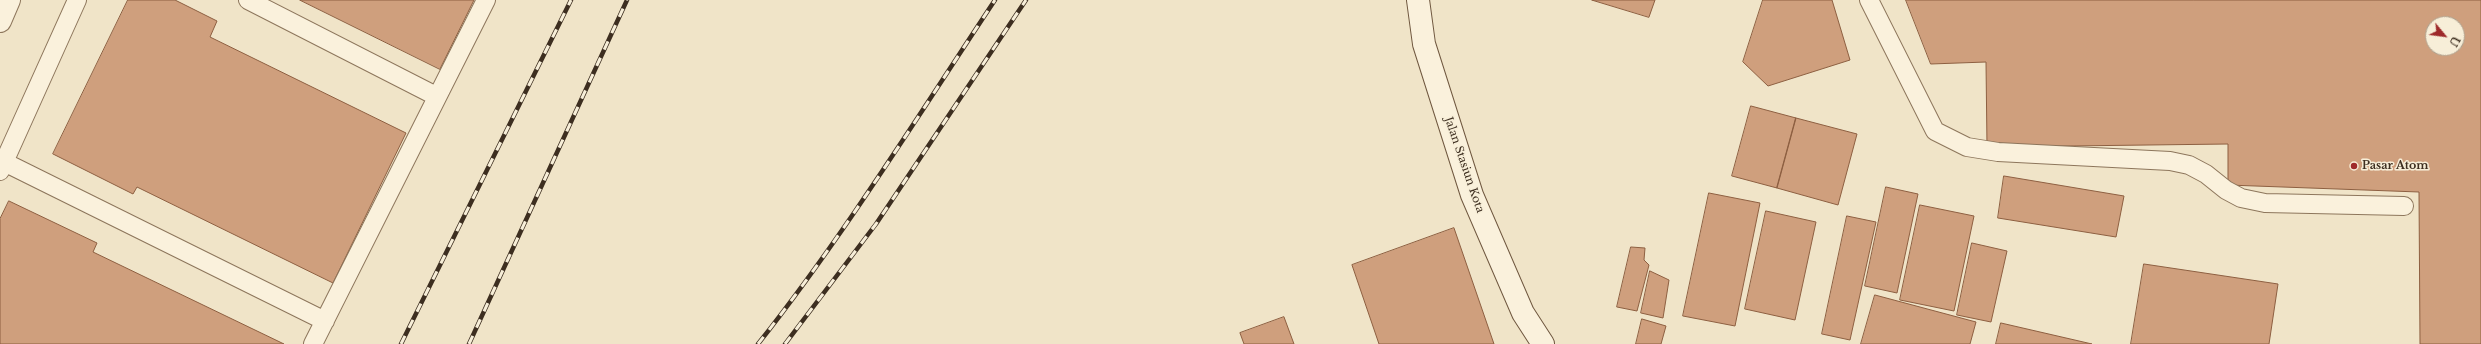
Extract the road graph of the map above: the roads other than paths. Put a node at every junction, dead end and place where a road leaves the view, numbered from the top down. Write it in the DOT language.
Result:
graph roads {
  1 [pos="9,0"];
  2 [pos="77,0"];
  3 [pos="248,0"];
  4 [pos="486,0"];
  5 [pos="1418,0"];
  6 [pos="1869,0"];
  7 [pos="0,21"];
  8 [pos="436,96"];
  9 [pos="1,164"];
  10 [pos="2404,206"];
  11 [pos="325,321"];
  12 [pos="313,344"];
  13 [pos="1543,344"];
  1 -- 7 [label="main road"];
  2 -- 9 [label="lane"];
  3 -- 8 [label="lane"];
  4 -- 8 [label="lane"];
  5 -- 13 [label="main road, Jalan Stasiun Kota"];
  6 -- 10 [label="lane"];
  8 -- 11 [label="lane"];
  9 -- 11 [label="lane"];
  11 -- 12 [label="lane"];
}
